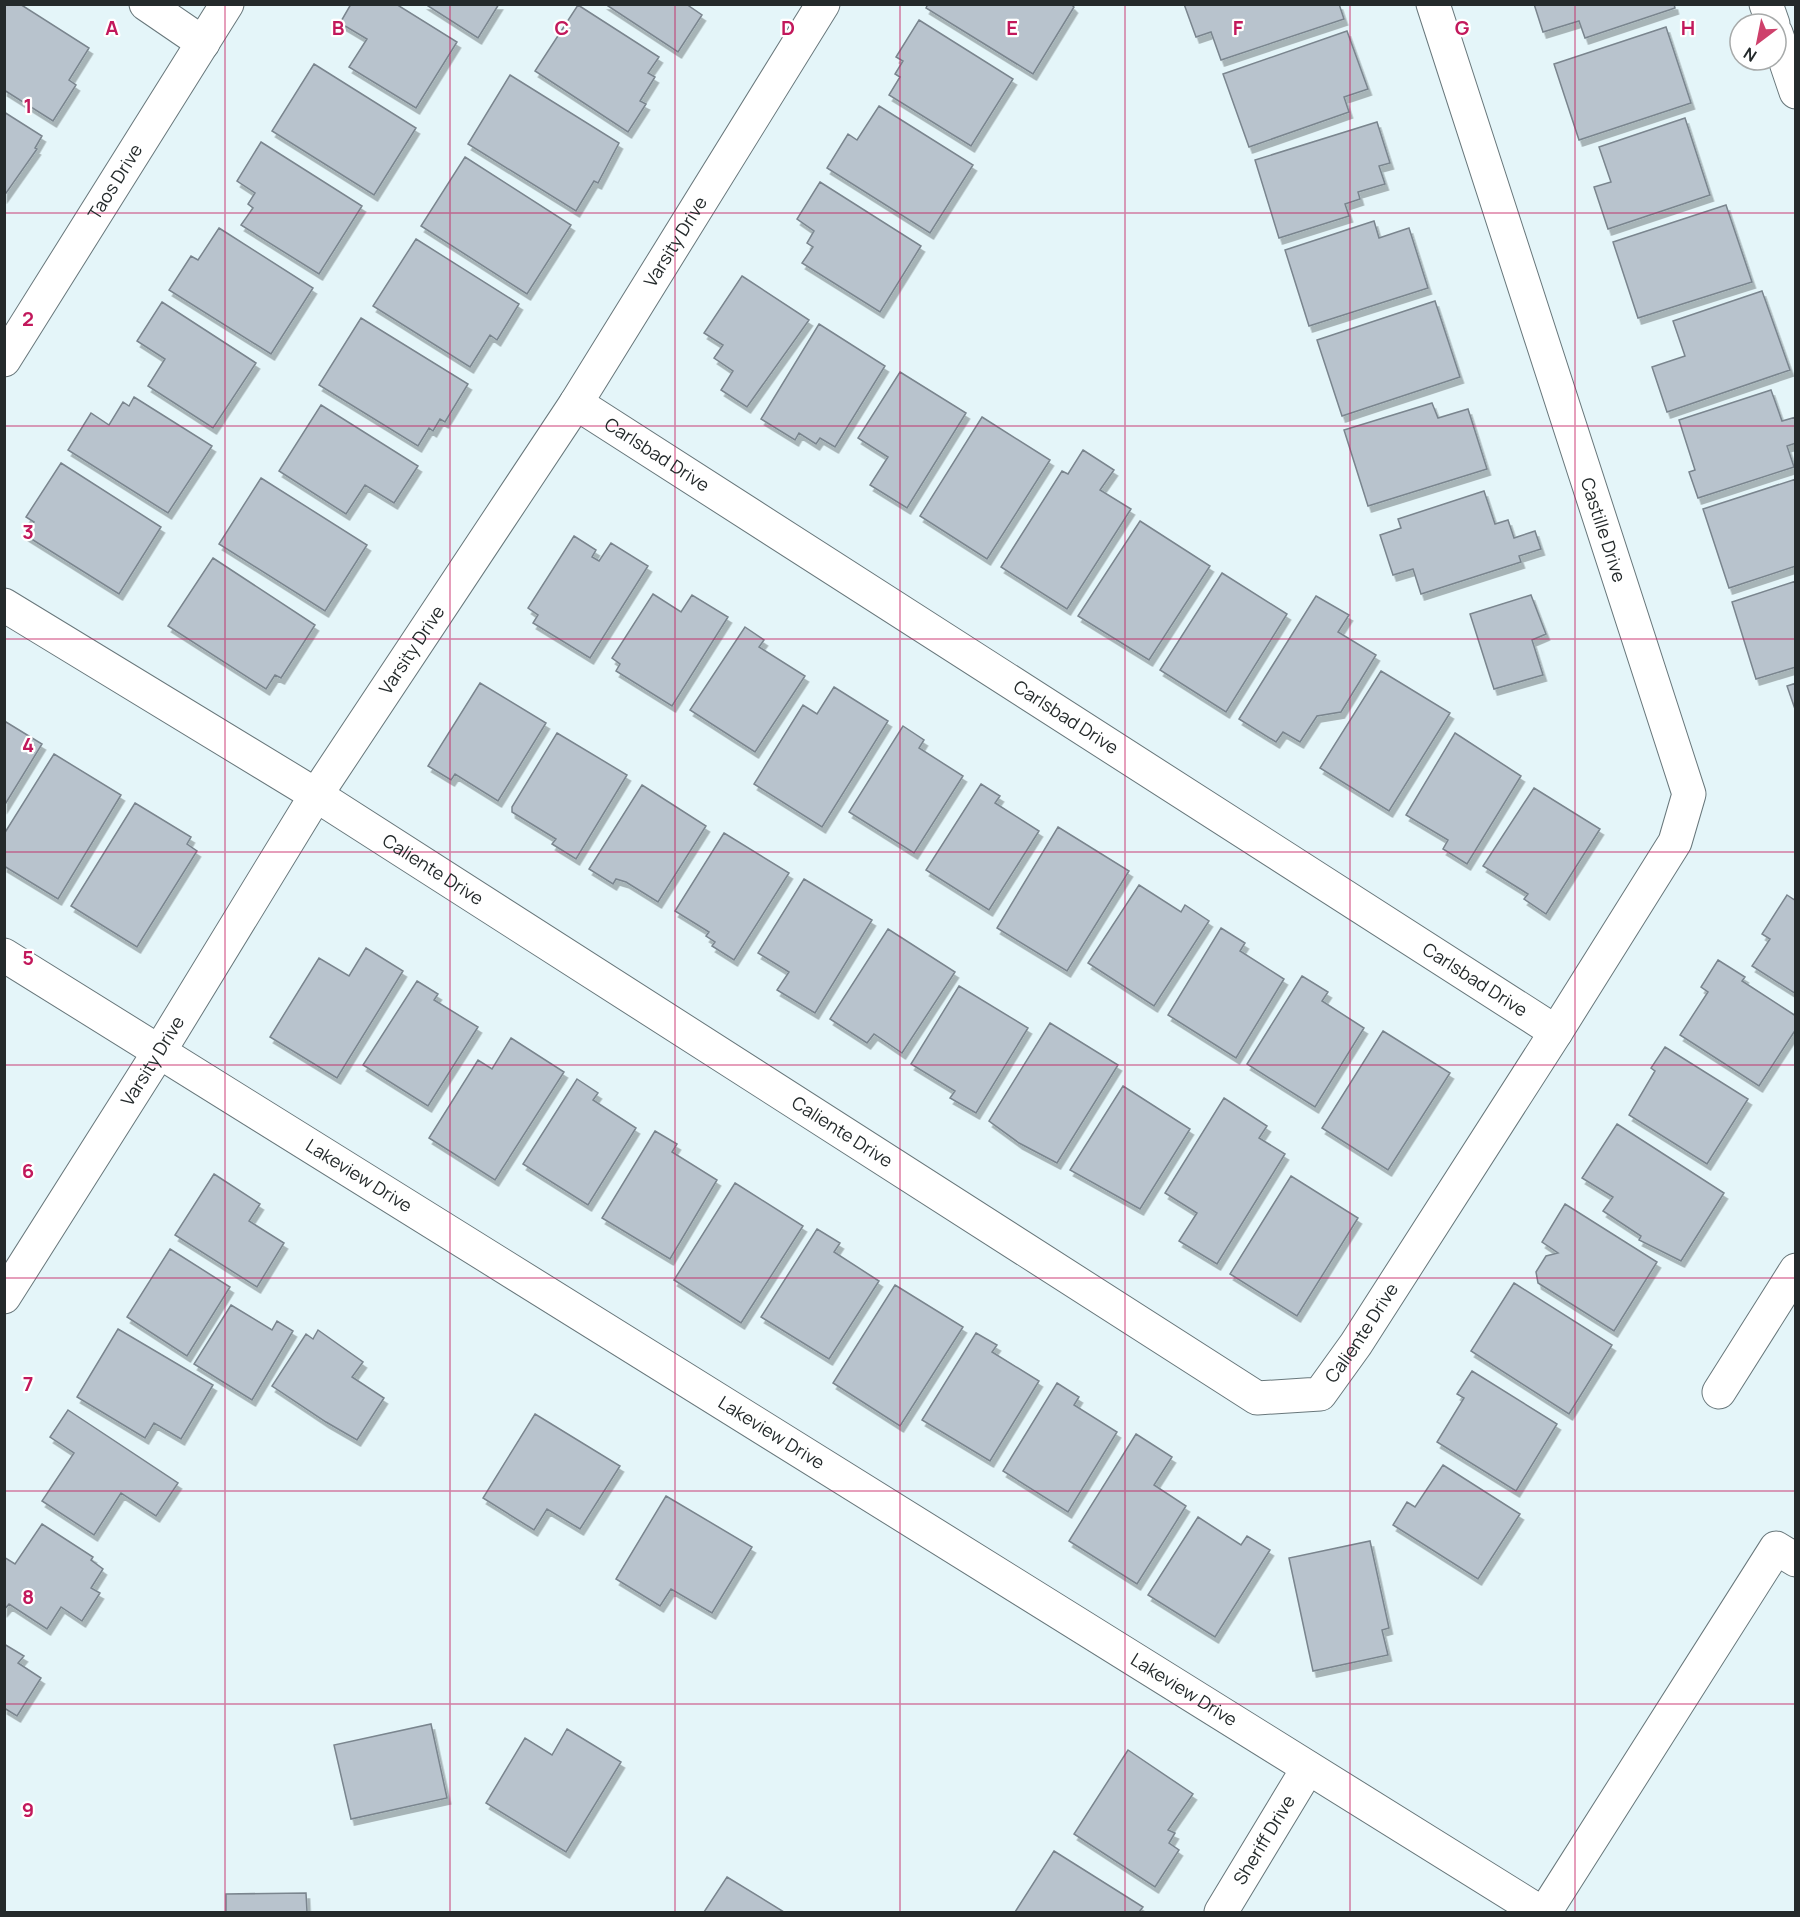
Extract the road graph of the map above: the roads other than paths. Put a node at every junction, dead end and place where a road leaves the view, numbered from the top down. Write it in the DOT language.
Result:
graph roads {
  1 [pos="146,4"];
  2 [pos="227,4"];
  3 [pos="823,4"];
  4 [pos="1432,4"];
  5 [pos="203,43"];
  6 [pos="1788,68"];
  7 [pos="1796,92"];
  8 [pos="4,360"];
  9 [pos="576,403"];
  10 [pos="4,605"];
  11 [pos="316,795"];
  12 [pos="4,955"];
  13 [pos="1557,1032"];
  14 [pos="159,1052"];
  15 [pos="1796,1270"];
  16 [pos="4,1297"];
  17 [pos="1719,1392"];
  18 [pos="1796,1560"];
  19 [pos="1308,1767"];
  20 [pos="1221,1912"];
  21 [pos="1540,1912"];
  22 [pos="1545,1912"];
  1 -- 5 [label="street"];
  2 -- 5 [label="street, Taos Drive"];
  3 -- 9 [label="street, Varsity Drive"];
  4 -- 13 [label="street, Castille Drive"];
  5 -- 8 [label="street, Taos Drive"];
  6 -- 7 [label="street"];
  9 -- 11 [label="street, Varsity Drive"];
  9 -- 13 [label="street, Carlsbad Drive"];
  10 -- 11 [label="street, Caliente Drive"];
  11 -- 13 [label="street, Caliente Drive"];
  11 -- 14 [label="street, Varsity Drive"];
  12 -- 14 [label="street, Lakeview Drive"];
  14 -- 16 [label="street, Varsity Drive"];
  14 -- 19 [label="street, Lakeview Drive"];
  15 -- 17 [label="street"];
  18 -- 22 [label="street"];
  19 -- 20 [label="street, Sheriff Drive"];
  19 -- 21 [label="street, Lakeview Drive"];
}
